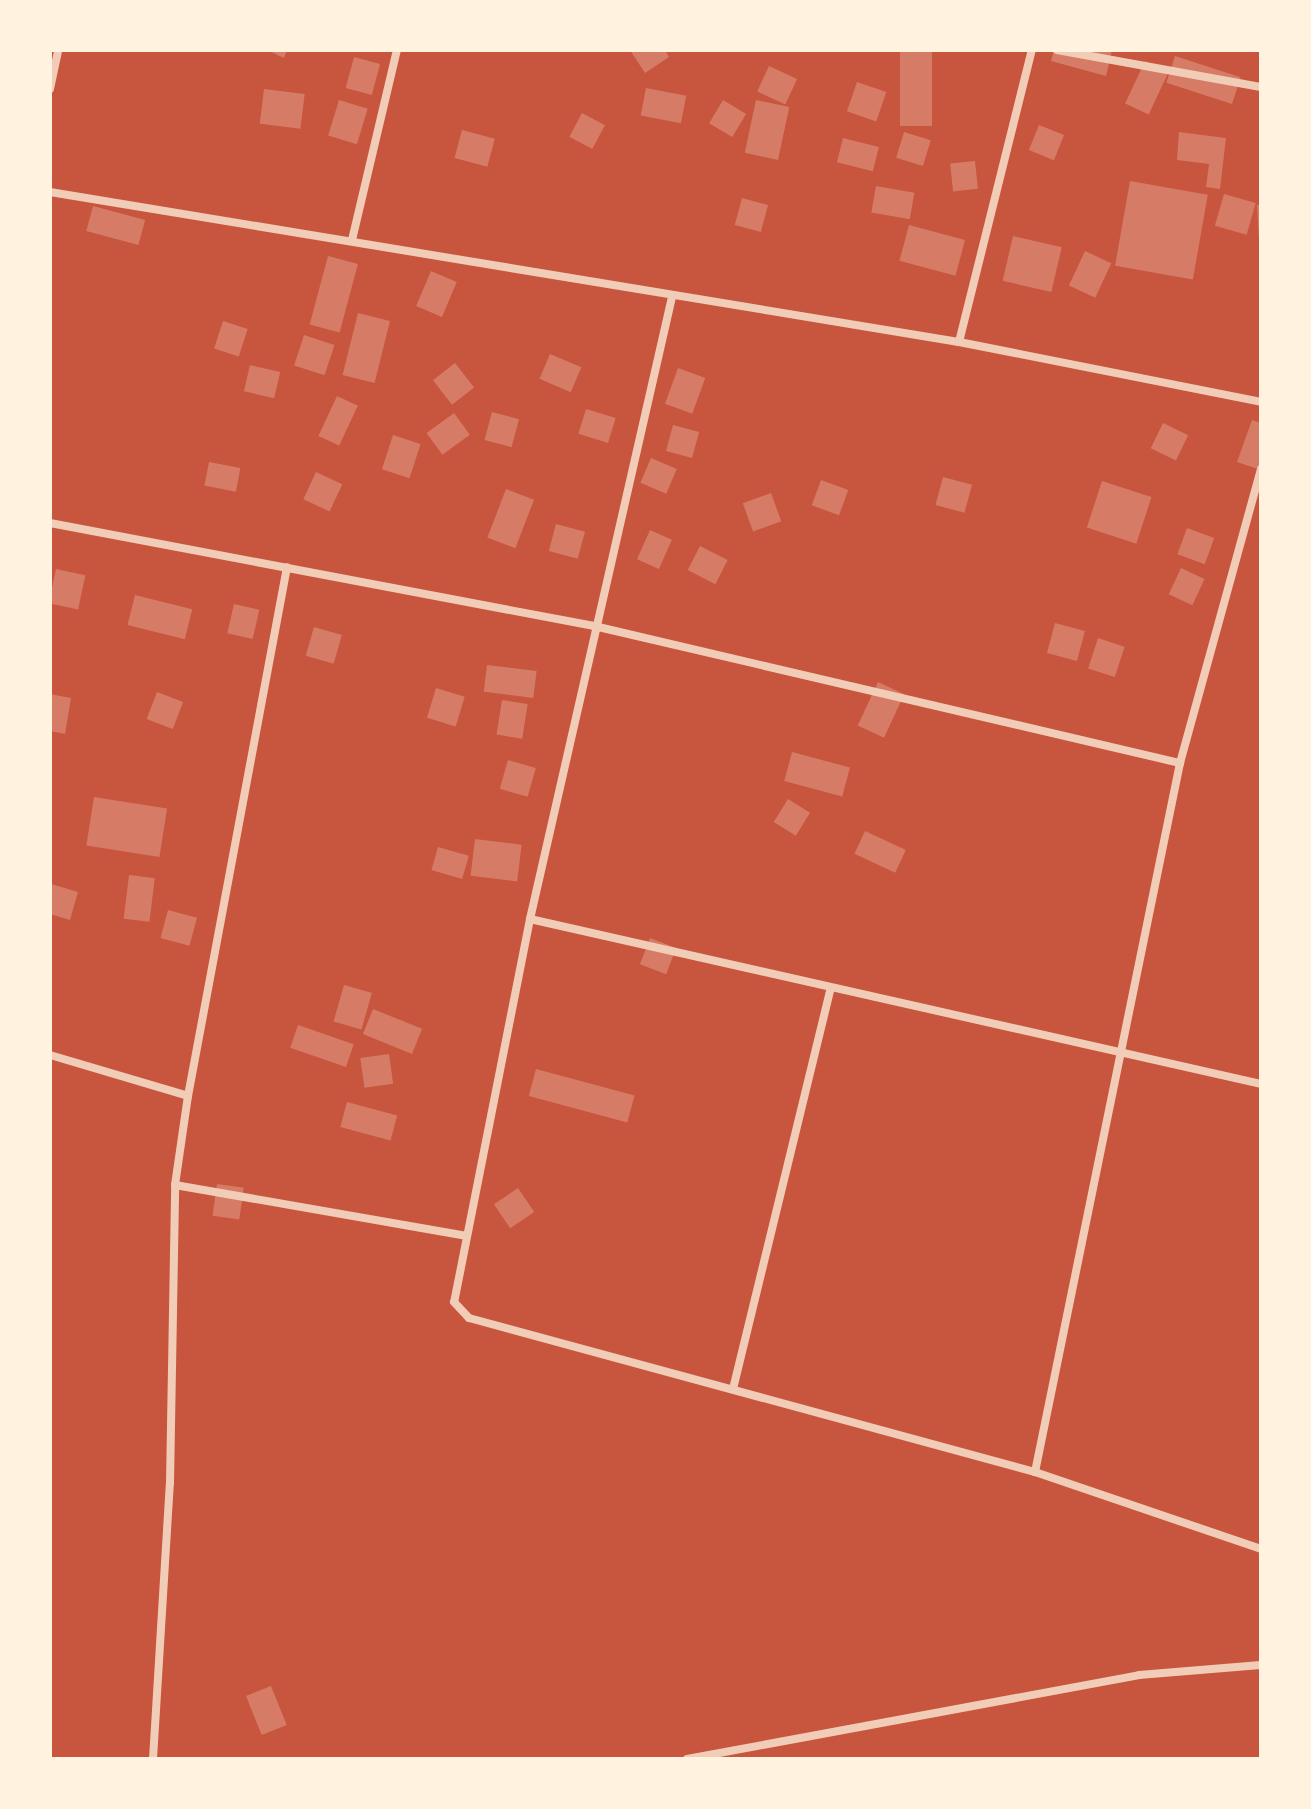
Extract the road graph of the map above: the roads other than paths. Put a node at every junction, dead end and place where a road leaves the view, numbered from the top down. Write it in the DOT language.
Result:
graph roads {
  1 [pos="58,50"];
  2 [pos="397,50"];
  3 [pos="1032,50"];
  4 [pos="1057,50"];
  5 [pos="1261,87"];
  6 [pos="50,89"];
  7 [pos="50,192"];
  8 [pos="352,240"];
  9 [pos="672,297"];
  10 [pos="959,342"];
  11 [pos="1261,402"];
  12 [pos="1261,469"];
  13 [pos="50,523"];
  14 [pos="287,567"];
  15 [pos="594,626"];
  16 [pos="1180,763"];
  17 [pos="530,919"];
  18 [pos="831,988"];
  19 [pos="1120,1050"];
  20 [pos="50,1055"];
  21 [pos="1261,1084"];
  22 [pos="188,1096"];
  23 [pos="175,1185"];
  24 [pos="466,1236"];
  25 [pos="733,1389"];
  26 [pos="1035,1472"];
  27 [pos="1261,1549"];
  28 [pos="1261,1665"];
  29 [pos="153,1759"];
  30 [pos="687,1759"];
  1 -- 6 [label="street"];
  2 -- 8 [label="street"];
  3 -- 10 [label="street"];
  4 -- 5 [label="street"];
  7 -- 8 [label="street"];
  8 -- 9 [label="street"];
  9 -- 10 [label="street"];
  9 -- 15 [label="street"];
  10 -- 11 [label="street"];
  12 -- 16 [label="street"];
  13 -- 14 [label="street"];
  14 -- 15 [label="street"];
  14 -- 22 [label="street"];
  15 -- 16 [label="street"];
  15 -- 17 [label="street"];
  16 -- 19 [label="street"];
  17 -- 18 [label="street"];
  17 -- 24 [label="street"];
  18 -- 19 [label="street"];
  18 -- 25 [label="street"];
  19 -- 21 [label="street"];
  19 -- 26 [label="street"];
  20 -- 22 [label="street"];
  22 -- 23 [label="street"];
  23 -- 24 [label="street"];
  23 -- 29 [label="street"];
  24 -- 25 [label="street"];
  25 -- 26 [label="street"];
  26 -- 27 [label="street"];
  28 -- 30 [label="street"];
}
